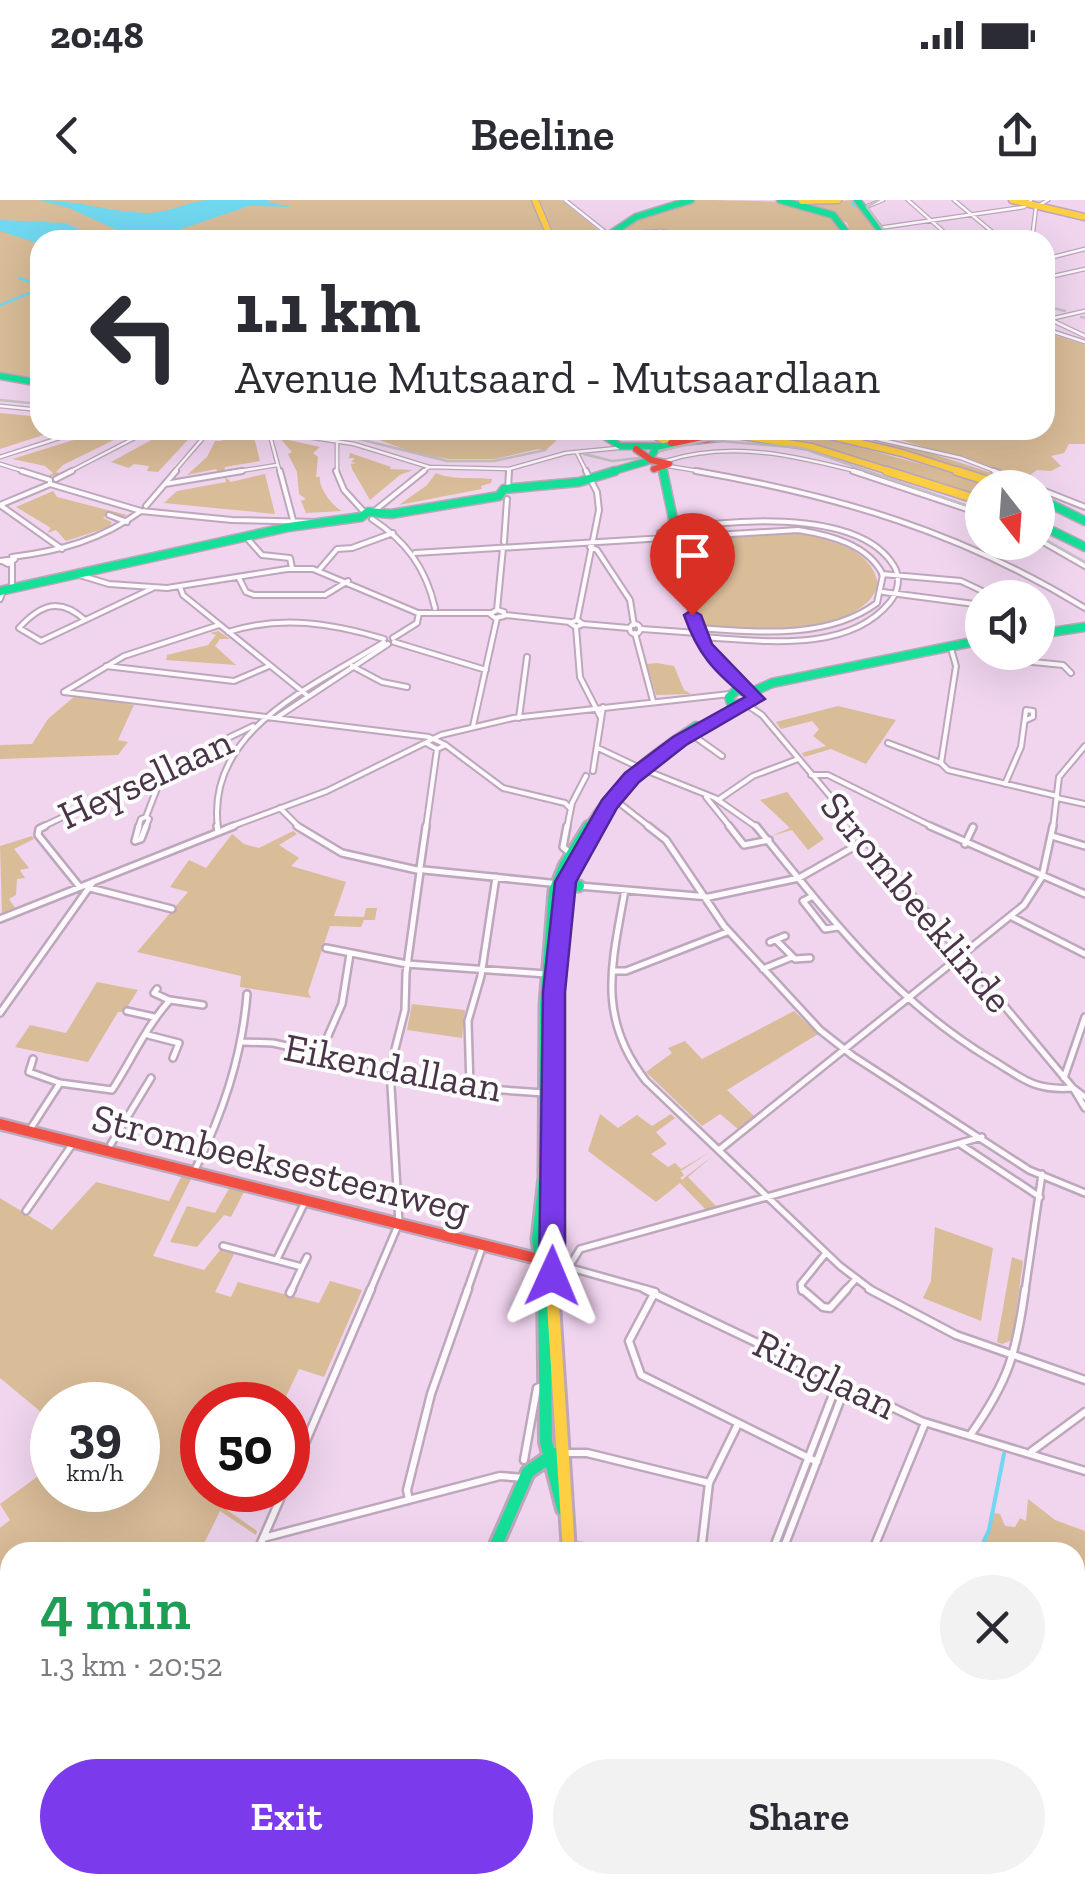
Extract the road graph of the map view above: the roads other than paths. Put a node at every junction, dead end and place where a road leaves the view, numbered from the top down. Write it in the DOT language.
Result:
graph roads {
  1 [pos="535,200"];
  2 [pos="564,200"];
  3 [pos="691,200"];
  4 [pos="781,200"];
  5 [pos="838,200"];
  6 [pos="882,200"];
  7 [pos="908,200"];
  8 [pos="954,200"];
  9 [pos="863,202"];
  10 [pos="1030,203"];
  11 [pos="668,204"];
  12 [pos="972,215"];
  13 [pos="1085,216"];
  14 [pos="934,220"];
  15 [pos="881,228"];
  16 [pos="548,230"];
  17 [pos="604,230"];
  18 [pos="615,230"];
  19 [pos="849,230"];
  20 [pos="944,230"];
  21 [pos="990,230"];
  22 [pos="1031,230"];
  23 [pos="1085,248"];
  24 [pos="1073,252"];
  25 [pos="1055,256"];
  26 [pos="1085,259"];
  27 [pos="1085,270"];
  28 [pos="1055,276"];
  29 [pos="1085,311"];
  30 [pos="1055,318"];
  31 [pos="1055,323"];
  32 [pos="1055,331"];
  33 [pos="1085,339"];
  34 [pos="0,376"];
  35 [pos="30,380"];
  36 [pos="0,406"];
  37 [pos="30,409"];
  38 [pos="53,440"];
  39 [pos="132,440"];
  40 [pos="202,440"];
  41 [pos="271,440"];
  42 [pos="330,440"];
  43 [pos="607,440"];
  44 [pos="675,440"];
  45 [pos="698,440"];
  46 [pos="699,440"];
  47 [pos="737,440"];
  48 [pos="768,440"];
  49 [pos="844,440"];
  50 [pos="848,440"];
  51 [pos="885,440"];
  52 [pos="338,441"];
  53 [pos="671,443"];
  54 [pos="630,447"];
  55 [pos="812,447"];
  56 [pos="881,448"];
  57 [pos="577,453"];
  58 [pos="0,457"];
  59 [pos="658,463"];
  60 [pos="0,464"];
  61 [pos="277,465"];
  62 [pos="429,467"];
  63 [pos="509,469"];
  64 [pos="965,470"];
  65 [pos="981,470"];
  66 [pos="590,479"];
  67 [pos="54,482"];
  68 [pos="165,484"];
  69 [pos="508,494"];
  70 [pos="965,496"];
  71 [pos="1055,497"];
  72 [pos="0,504"];
  73 [pos="1055,506"];
  74 [pos="1085,507"];
  75 [pos="147,508"];
  76 [pos="965,508"];
  77 [pos="140,509"];
  78 [pos="110,514"];
  79 [pos="370,515"];
  80 [pos="755,521"];
  81 [pos="1085,521"];
  82 [pos="127,522"];
  83 [pos="291,524"];
  84 [pos="758,528"];
  85 [pos="675,532"];
  86 [pos="1055,532"];
  87 [pos="392,533"];
  88 [pos="841,533"];
  89 [pos="246,537"];
  90 [pos="592,539"];
  91 [pos="834,540"];
  92 [pos="504,545"];
  93 [pos="1085,546"];
  94 [pos="1055,549"];
  95 [pos="62,550"];
  96 [pos="411,550"];
  97 [pos="589,551"];
  98 [pos="7,560"];
  99 [pos="1085,566"];
  100 [pos="292,568"];
  101 [pos="320,570"];
  102 [pos="897,573"];
  103 [pos="882,574"];
  104 [pos="95,576"];
  105 [pos="239,578"];
  106 [pos="348,581"];
  107 [pos="965,584"];
  108 [pos="153,588"];
  109 [pos="180,588"];
  110 [pos="883,592"];
  111 [pos="4,593"];
  112 [pos="898,594"];
  113 [pos="965,605"];
  114 [pos="436,608"];
  115 [pos="1085,608"];
  116 [pos="498,610"];
  117 [pos="418,613"];
  118 [pos="490,613"];
  119 [pos="505,615"];
  120 [pos="497,618"];
  121 [pos="85,620"];
  122 [pos="580,622"];
  123 [pos="838,623"];
  124 [pos="219,625"];
  125 [pos="573,625"];
  126 [pos="631,626"];
  127 [pos="1085,628"];
  128 [pos="642,629"];
  129 [pos="766,631"];
  130 [pos="848,631"];
  131 [pos="228,632"];
  132 [pos="635,632"];
  133 [pos="1055,632"];
  134 [pos="697,633"];
  135 [pos="767,640"];
  136 [pos="389,641"];
  137 [pos="965,643"];
  138 [pos="950,645"];
  139 [pos="527,657"];
  140 [pos="1055,664"];
  141 [pos="105,665"];
  142 [pos="351,665"];
  143 [pos="269,666"];
  144 [pos="486,670"];
  145 [pos="1071,673"];
  146 [pos="407,686"];
  147 [pos="306,695"];
  148 [pos="589,696"];
  149 [pos="739,698"];
  150 [pos="653,702"];
  151 [pos="602,707"];
  152 [pos="593,708"];
  153 [pos="257,718"];
  154 [pos="519,718"];
  155 [pos="601,718"];
  156 [pos="266,719"];
  157 [pos="273,720"];
  158 [pos="1026,720"];
  159 [pos="253,726"];
  160 [pos="473,726"];
  161 [pos="692,734"];
  162 [pos="434,738"];
  163 [pos="218,743"];
  164 [pos="426,743"];
  165 [pos="888,743"];
  166 [pos="597,745"];
  167 [pos="448,746"];
  168 [pos="1085,746"];
  169 [pos="236,748"];
  170 [pos="437,749"];
  171 [pos="722,756"];
  172 [pos="798,758"];
  173 [pos="941,763"];
  174 [pos="639,768"];
  175 [pos="593,771"];
  176 [pos="159,772"];
  177 [pos="812,775"];
  178 [pos="586,776"];
  179 [pos="1005,784"];
  180 [pos="703,793"];
  181 [pos="1057,797"];
  182 [pos="614,799"];
  183 [pos="718,800"];
  184 [pos="1085,804"];
  185 [pos="280,808"];
  186 [pos="570,808"];
  187 [pos="146,816"];
  188 [pos="973,827"];
  189 [pos="218,832"];
  190 [pos="1052,836"];
  191 [pos="769,840"];
  192 [pos="866,840"];
  193 [pos="964,844"];
  194 [pos="1085,846"];
  195 [pos="571,854"];
  196 [pos="420,870"];
  197 [pos="1042,877"];
  198 [pos="496,878"];
  199 [pos="799,878"];
  200 [pos="560,884"];
  201 [pos="579,886"];
  202 [pos="85,887"];
  203 [pos="625,890"];
  204 [pos="1085,894"];
  205 [pos="813,896"];
  206 [pos="703,898"];
  207 [pos="172,909"];
  208 [pos="1012,918"];
  209 [pos="0,920"];
  210 [pos="838,927"];
  211 [pos="729,932"];
  212 [pos="785,936"];
  213 [pos="326,948"];
  214 [pos="350,954"];
  215 [pos="1085,954"];
  216 [pos="792,956"];
  217 [pos="963,956"];
  218 [pos="810,958"];
  219 [pos="407,964"];
  220 [pos="763,969"];
  221 [pos="482,970"];
  222 [pos="612,972"];
  223 [pos="547,974"];
  224 [pos="156,989"];
  225 [pos="248,994"];
  226 [pos="907,1001"];
  227 [pos="169,1002"];
  228 [pos="203,1005"];
  229 [pos="127,1011"];
  230 [pos="0,1013"];
  231 [pos="154,1017"];
  232 [pos="1085,1018"];
  233 [pos="148,1035"];
  234 [pos="243,1042"];
  235 [pos="845,1050"];
  236 [pos="320,1054"];
  237 [pos="173,1058"];
  238 [pos="34,1059"];
  239 [pos="390,1069"];
  240 [pos="151,1078"];
  241 [pos="1064,1078"];
  242 [pos="60,1083"];
  243 [pos="470,1086"];
  244 [pos="1073,1088"];
  245 [pos="544,1092"];
  246 [pos="1085,1097"];
  247 [pos="1085,1108"];
  248 [pos="0,1124"];
  249 [pos="29,1131"];
  250 [pos="982,1137"];
  251 [pos="74,1142"];
  252 [pos="111,1144"];
  253 [pos="960,1144"];
  254 [pos="718,1151"];
  255 [pos="194,1172"];
  256 [pos="1042,1174"];
  257 [pos="1085,1193"];
  258 [pos="1040,1196"];
  259 [pos="768,1198"];
  260 [pos="306,1200"];
  261 [pos="26,1212"];
  262 [pos="399,1223"];
  263 [pos="537,1239"];
  264 [pos="483,1244"];
  265 [pos="223,1246"];
  266 [pos="519,1253"];
  267 [pos="826,1254"];
  268 [pos="307,1257"];
  269 [pos="277,1259"];
  270 [pos="546,1261"];
  271 [pos="302,1267"];
  272 [pos="568,1267"];
  273 [pos="855,1280"];
  274 [pos="654,1292"];
  275 [pos="290,1293"];
  276 [pos="1016,1355"];
  277 [pos="1085,1380"];
  278 [pos="837,1384"];
  279 [pos="547,1385"];
  280 [pos="845,1388"];
  281 [pos="1085,1412"];
  282 [pos="925,1423"];
  283 [pos="738,1424"];
  284 [pos="310,1431"];
  285 [pos="971,1434"];
  286 [pos="1029,1452"];
  287 [pos="556,1454"];
  288 [pos="524,1460"];
  289 [pos="813,1460"];
  290 [pos="1085,1471"];
  291 [pos="525,1478"];
  292 [pos="709,1483"];
  293 [pos="409,1500"];
  294 [pos="274,1512"];
  295 [pos="263,1538"];
  296 [pos="261,1542"];
  297 [pos="497,1542"];
  298 [pos="568,1542"];
  299 [pos="703,1542"];
  300 [pos="776,1542"];
  301 [pos="785,1542"];
  302 [pos="876,1542"];
  303 [pos="546,1894"];
  304 [pos="568,1894"];
  305 [pos="576,1894"];
  1 -- 16 [label="main road"];
  2 -- 17 [label="street"];
  3 -- 11 [label="main road"];
  4 -- 5 [label="main road"];
  4 -- 19 [label="main road"];
  6 -- 9 [label="street"];
  7 -- 14 [label="street"];
  8 -- 12 [label="street"];
  9 -- 15 [label="main road"];
  10 -- 12 [label="street"];
  10 -- 13 [label="main road"];
  10 -- 22 [label="street"];
  11 -- 18 [label="main road"];
  12 -- 14 [label="street"];
  12 -- 21 [label="street"];
  14 -- 15 [label="street"];
  14 -- 20 [label="street"];
  23 -- 24 [label="street"];
  24 -- 25 [label="street"];
  24 -- 26 [label="street"];
  27 -- 28 [label="street"];
  29 -- 30 [label="street"];
  31 -- 33 [label="street"];
  32 -- 33 [label="street"];
  34 -- 35 [label="main road"];
  36 -- 37 [label="street"];
  38 -- 58 [label="street"];
  39 -- 67 [label="street"];
  40 -- 68 [label="street"];
  41 -- 61 [label="street"];
  42 -- 52 [label="street"];
  43 -- 54 [label="main road"];
  44 -- 53 [label="main road"];
  45 -- 53 [label="main road"];
  46 -- 59 [label="main road"];
  47 -- 55 [label="main road"];
  48 -- 55 [label="main road"];
  49 -- 56 [label="main road"];
  50 -- 56 [label="main road"];
  51 -- 65 [label="street"];
  52 -- 62 [label="street"];
  52 -- 79 [label="street"];
  53 -- 59 [label="main road"];
  54 -- 57 [label="street"];
  54 -- 59 [label="main road"];
  55 -- 70 [label="main road"];
  56 -- 64 [label="main road"];
  57 -- 63 [label="street"];
  57 -- 66 [label="street"];
  59 -- 66 [label="main road"];
  59 -- 76 [label="street"];
  59 -- 85 [label="main road"];
  59 -- 115 [label="street"];
  60 -- 67 [label="street"];
  61 -- 68 [label="street"];
  61 -- 83 [label="street"];
  62 -- 63 [label="street"];
  62 -- 79 [label="street"];
  63 -- 69 [label="street"];
  66 -- 69 [label="main road"];
  66 -- 90 [label="street"];
  67 -- 72 [label="street"];
  67 -- 77 [label="street"];
  68 -- 75 [label="street"];
  69 -- 79 [label="main road"];
  69 -- 92 [label="street"];
  71 -- 74 [label="street"];
  72 -- 95 [label="street"];
  73 -- 81 [label="main road"];
  75 -- 77 [label="street"];
  75 -- 83 [label="street"];
  77 -- 82 [label="street"];
  78 -- 82 [label="street"];
  79 -- 83 [label="main road"];
  79 -- 87 [label="street"];
  80 -- 84 [label="street"];
  80 -- 85 [label="street"];
  80 -- 88 [label="street"];
  82 -- 95 [label="street"];
  83 -- 89 [label="main road"];
  84 -- 85 [label="street"];
  84 -- 91 [label="street"];
  85 -- 90 [label="street"];
  85 -- 134 [label="main road"];
  86 -- 93 [label="main road"];
  87 -- 96 [label="street"];
  87 -- 101 [label="street"];
  88 -- 91 [label="street"];
  88 -- 102 [label="street"];
  89 -- 100 [label="street"];
  89 -- 104 [label="main road"];
  90 -- 92 [label="street"];
  90 -- 97 [label="street"];
  91 -- 103 [label="street"];
  92 -- 96 [label="street"];
  92 -- 116 [label="street"];
  94 -- 99 [label="street"];
  95 -- 98 [label="street"];
  96 -- 114 [label="street"];
  97 -- 122 [label="street"];
  97 -- 126 [label="street"];
  98 -- 111 [label="street"];
  100 -- 101 [label="street"];
  100 -- 105 [label="street"];
  101 -- 106 [label="street"];
  102 -- 103 [label="street"];
  102 -- 107 [label="street"];
  102 -- 112 [label="street"];
  103 -- 110 [label="street"];
  104 -- 108 [label="street"];
  104 -- 111 [label="main road"];
  105 -- 106 [label="street"];
  105 -- 109 [label="street"];
  106 -- 117 [label="street"];
  108 -- 109 [label="street"];
  108 -- 121 [label="street"];
  109 -- 124 [label="street"];
  110 -- 112 [label="street"];
  110 -- 123 [label="street"];
  112 -- 113 [label="street"];
  112 -- 130 [label="street"];
  114 -- 117 [label="street"];
  114 -- 118 [label="street"];
  116 -- 118 [label="street"];
  116 -- 119 [label="street"];
  117 -- 136 [label="street"];
  118 -- 120 [label="street"];
  119 -- 120 [label="street"];
  119 -- 125 [label="street"];
  120 -- 144 [label="street"];
  121 -- 121 [label="street"];
  122 -- 125 [label="street"];
  122 -- 126 [label="street"];
  123 -- 129 [label="street"];
  123 -- 130 [label="street"];
  124 -- 131 [label="street"];
  124 -- 141 [label="street"];
  125 -- 148 [label="street"];
  126 -- 128 [label="street"];
  126 -- 132 [label="street"];
  127 -- 133 [label="main road"];
  128 -- 132 [label="street"];
  128 -- 134 [label="street"];
  129 -- 134 [label="street"];
  129 -- 135 [label="street"];
  130 -- 135 [label="street"];
  131 -- 136 [label="street"];
  131 -- 143 [label="street"];
  132 -- 150 [label="street"];
  134 -- 135 [label="street"];
  134 -- 149 [label="main road"];
  136 -- 142 [label="street"];
  136 -- 144 [label="street"];
  137 -- 138 [label="main road"];
  138 -- 149 [label="main road"];
  138 -- 173 [label="street"];
  139 -- 154 [label="street"];
  140 -- 145 [label="street"];
  141 -- 143 [label="street"];
  141 -- 153 [label="street"];
  142 -- 146 [label="street"];
  142 -- 147 [label="street"];
  143 -- 147 [label="street"];
  144 -- 160 [label="street"];
  147 -- 156 [label="street, Heysellaan"];
  147 -- 157 [label="street"];
  148 -- 151 [label="street"];
  148 -- 152 [label="street"];
  149 -- 150 [label="street"];
  149 -- 161 [label="main road"];
  149 -- 172 [label="street, Strombeeklinde"];
  149 -- 174 [label="main road"];
  150 -- 151 [label="street"];
  151 -- 152 [label="street"];
  151 -- 155 [label="street"];
  152 -- 154 [label="street"];
  152 -- 155 [label="street"];
  153 -- 156 [label="street"];
  153 -- 159 [label="street"];
  154 -- 160 [label="street"];
  155 -- 166 [label="street"];
  156 -- 157 [label="street"];
  156 -- 159 [label="street, Heysellaan"];
  157 -- 162 [label="street"];
  158 -- 179 [label="street"];
  159 -- 163 [label="street, Heysellaan"];
  159 -- 169 [label="street"];
  160 -- 162 [label="street"];
  161 -- 171 [label="street"];
  161 -- 174 [label="main road"];
  162 -- 164 [label="street"];
  162 -- 167 [label="street"];
  163 -- 169 [label="street"];
  163 -- 176 [label="street, Heysellaan"];
  164 -- 170 [label="street"];
  164 -- 185 [label="street"];
  165 -- 173 [label="street"];
  166 -- 174 [label="street"];
  166 -- 175 [label="street"];
  167 -- 170 [label="street"];
  167 -- 186 [label="street"];
  168 -- 181 [label="street"];
  169 -- 189 [label="street"];
  170 -- 196 [label="street"];
  172 -- 177 [label="street, Strombeeklinde"];
  172 -- 183 [label="street"];
  173 -- 179 [label="street"];
  174 -- 180 [label="street"];
  174 -- 182 [label="main road"];
  174 -- 195 [label="main road"];
  176 -- 187 [label="street"];
  176 -- 202 [label="street, Heysellaan"];
  177 -- 192 [label="street, Strombeeklinde"];
  177 -- 193 [label="street"];
  178 -- 186 [label="street"];
  179 -- 181 [label="street"];
  180 -- 183 [label="street"];
  180 -- 191 [label="street"];
  181 -- 184 [label="street"];
  181 -- 190 [label="street"];
  182 -- 200 [label="main road"];
  182 -- 206 [label="street"];
  183 -- 191 [label="street"];
  185 -- 189 [label="street"];
  185 -- 196 [label="street"];
  186 -- 195 [label="street"];
  187 -- 187 [label="street"];
  188 -- 193 [label="street"];
  189 -- 202 [label="street"];
  190 -- 194 [label="street"];
  190 -- 197 [label="street"];
  191 -- 199 [label="street"];
  192 -- 199 [label="street"];
  192 -- 217 [label="street, Strombeeklinde"];
  193 -- 197 [label="street"];
  195 -- 200 [label="main road"];
  196 -- 198 [label="street"];
  196 -- 219 [label="street"];
  197 -- 204 [label="street"];
  197 -- 208 [label="street"];
  198 -- 200 [label="street"];
  198 -- 221 [label="street"];
  199 -- 205 [label="street"];
  199 -- 206 [label="street"];
  200 -- 201 [label="main road"];
  200 -- 223 [label="main road"];
  200 -- 270 [label="main road"];
  201 -- 203 [label="street"];
  202 -- 207 [label="street"];
  202 -- 209 [label="street"];
  202 -- 230 [label="street"];
  203 -- 206 [label="street"];
  203 -- 222 [label="street"];
  205 -- 210 [label="street"];
  205 -- 210 [label="street"];
  206 -- 211 [label="street"];
  208 -- 215 [label="street"];
  208 -- 217 [label="street"];
  210 -- 226 [label="street"];
  211 -- 220 [label="street"];
  211 -- 222 [label="street"];
  212 -- 216 [label="street"];
  213 -- 214 [label="street"];
  214 -- 219 [label="street"];
  214 -- 236 [label="street"];
  216 -- 218 [label="street"];
  216 -- 220 [label="street"];
  217 -- 226 [label="street"];
  217 -- 241 [label="street, Strombeeklinde"];
  219 -- 221 [label="street"];
  219 -- 239 [label="street"];
  220 -- 235 [label="street"];
  221 -- 223 [label="street"];
  221 -- 243 [label="street"];
  222 -- 254 [label="street"];
  223 -- 245 [label="main road"];
  224 -- 227 [label="street"];
  225 -- 234 [label="street"];
  226 -- 235 [label="street"];
  226 -- 244 [label="street"];
  227 -- 228 [label="street"];
  227 -- 231 [label="street"];
  229 -- 231 [label="street"];
  231 -- 233 [label="street"];
  232 -- 241 [label="street"];
  233 -- 237 [label="street"];
  233 -- 242 [label="street"];
  234 -- 236 [label="street, Eikendallaan"];
  234 -- 255 [label="street"];
  235 -- 250 [label="street"];
  235 -- 254 [label="street"];
  236 -- 239 [label="street, Eikendallaan"];
  238 -- 242 [label="street"];
  239 -- 243 [label="street, Eikendallaan"];
  239 -- 262 [label="street"];
  240 -- 252 [label="street, Strombeeksesteenweg"];
  241 -- 244 [label="street, Strombeeklinde"];
  242 -- 249 [label="street"];
  243 -- 245 [label="street, Eikendallaan"];
  244 -- 246 [label="street"];
  244 -- 247 [label="street"];
  245 -- 263 [label="main road"];
  248 -- 249 [label="main road, Strombeeksesteenweg"];
  249 -- 251 [label="main road, Strombeeksesteenweg"];
  250 -- 253 [label="street"];
  250 -- 256 [label="street"];
  251 -- 255 [label="main road, Strombeeksesteenweg"];
  251 -- 261 [label="street"];
  253 -- 258 [label="street"];
  253 -- 259 [label="street"];
  254 -- 259 [label="street"];
  255 -- 260 [label="main road, Strombeeksesteenweg"];
  256 -- 257 [label="street"];
  256 -- 258 [label="street"];
  258 -- 276 [label="street"];
  259 -- 267 [label="street"];
  259 -- 272 [label="street"];
  260 -- 262 [label="main road, Strombeeksesteenweg"];
  260 -- 269 [label="street"];
  262 -- 264 [label="main road, Strombeeksesteenweg"];
  262 -- 284 [label="street"];
  263 -- 266 [label="main road"];
  263 -- 270 [label="main road"];
  264 -- 266 [label="main road, Strombeeksesteenweg"];
  264 -- 293 [label="street"];
  265 -- 269 [label="street"];
  266 -- 270 [label="main road, Strombeeksesteenweg"];
  267 -- 273 [label="street"];
  267 -- 273 [label="street"];
  268 -- 271 [label="street"];
  269 -- 271 [label="street"];
  270 -- 272 [label="street, Ringlaan"];
  270 -- 279 [label="main road"];
  270 -- 287 [label="main road"];
  271 -- 275 [label="street"];
  272 -- 274 [label="street, Ringlaan"];
  273 -- 276 [label="street"];
  274 -- 278 [label="street, Ringlaan"];
  274 -- 283 [label="street"];
  276 -- 277 [label="street"];
  276 -- 285 [label="street"];
  278 -- 280 [label="street, Ringlaan"];
  278 -- 289 [label="street"];
  279 -- 287 [label="main road"];
  279 -- 288 [label="street"];
  280 -- 282 [label="street, Ringlaan"];
  280 -- 289 [label="street"];
  281 -- 286 [label="street"];
  282 -- 285 [label="street, Ringlaan"];
  282 -- 302 [label="street"];
  283 -- 289 [label="street"];
  283 -- 292 [label="street"];
  285 -- 286 [label="street, Ringlaan"];
  286 -- 290 [label="street, Ringlaan"];
  287 -- 291 [label="main road"];
  287 -- 292 [label="street"];
  287 -- 298 [label="main road"];
  289 -- 300 [label="street"];
  289 -- 301 [label="street"];
  291 -- 293 [label="street"];
  291 -- 297 [label="main road"];
  292 -- 299 [label="street"];
  293 -- 295 [label="street"];
  294 -- 295 [label="street"];
  295 -- 296 [label="street"];
  303 -- 304 [label="street"];
  304 -- 305 [label="street"];
}
